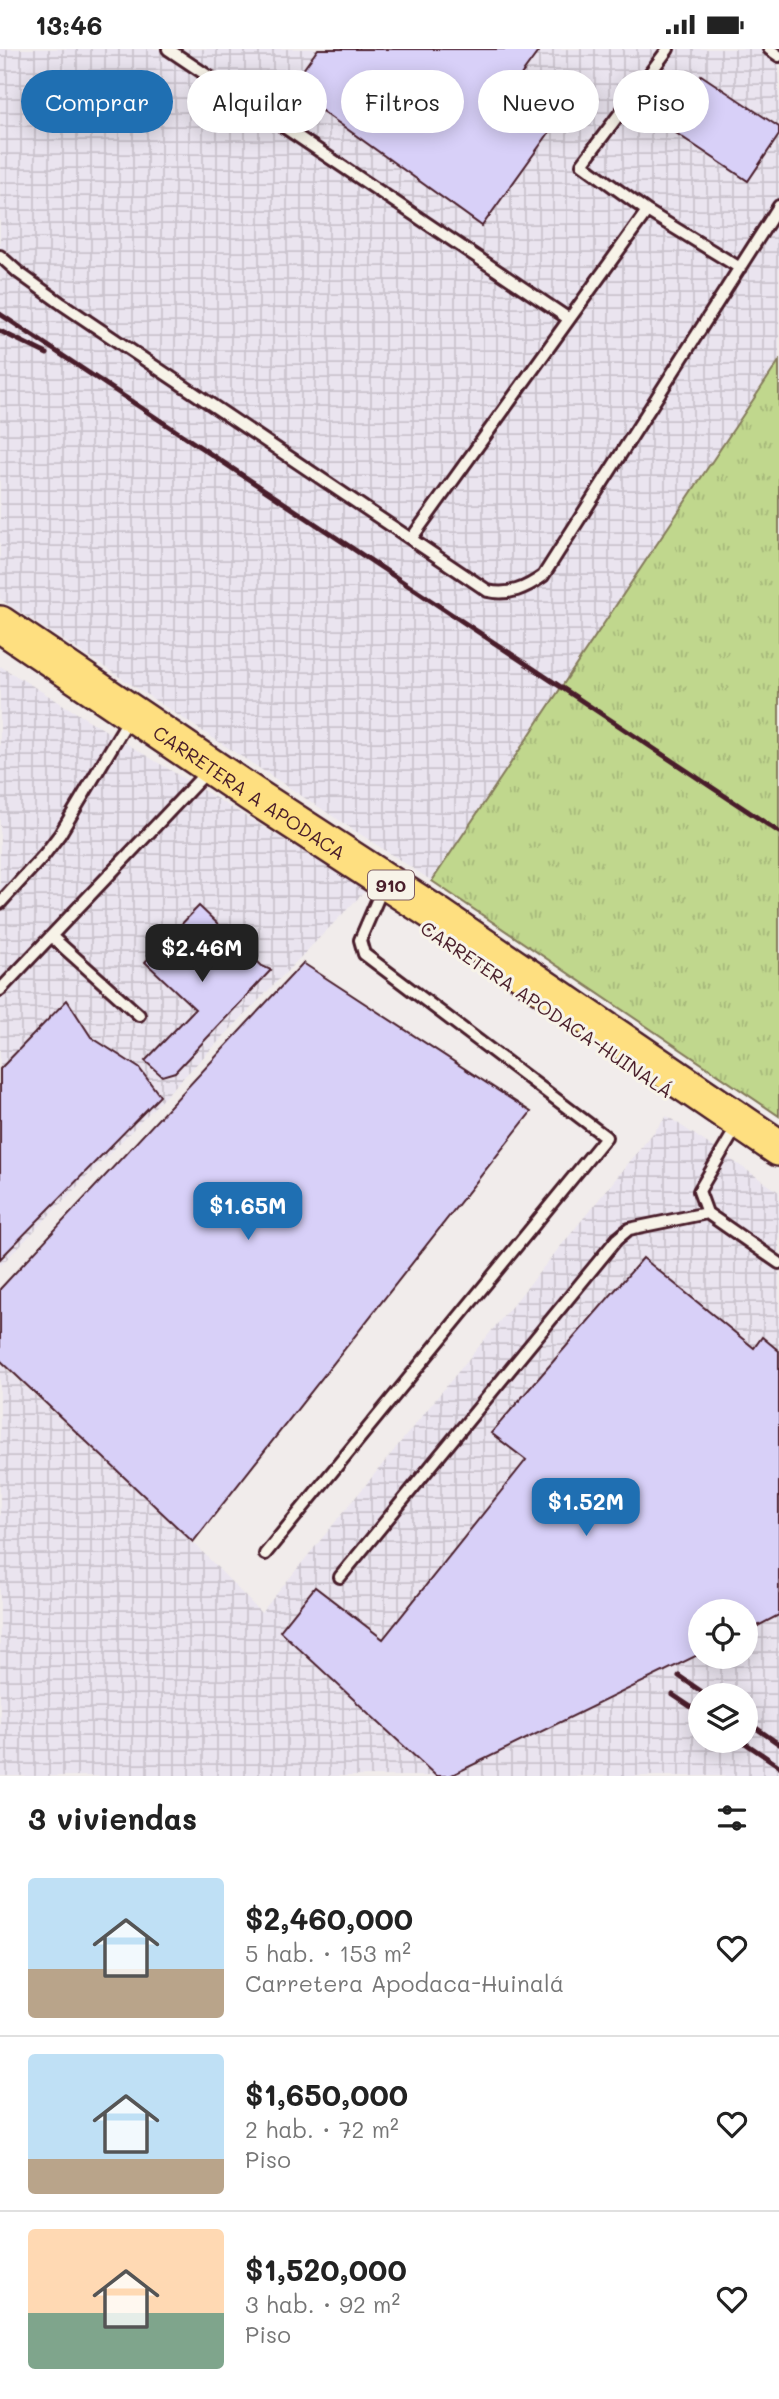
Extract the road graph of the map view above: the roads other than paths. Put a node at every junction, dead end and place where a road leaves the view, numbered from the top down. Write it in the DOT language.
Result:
graph roads {
  1 [pos="168,49"];
  2 [pos="668,49"];
  3 [pos="769,49"];
  4 [pos="779,56"];
  5 [pos="779,206"];
  6 [pos="647,211"];
  7 [pos="0,256"];
  8 [pos="740,268"];
  9 [pos="569,319"];
  10 [pos="411,539"];
  11 [pos="0,624"];
  12 [pos="0,645"];
  13 [pos="124,727"];
  14 [pos="201,778"];
  15 [pos="3,895"];
  16 [pos="379,896"];
  17 [pos="51,936"];
  18 [pos="0,990"];
  19 [pos="139,1015"];
  20 [pos="732,1135"];
  21 [pos="779,1148"];
  22 [pos="779,1166"];
  23 [pos="707,1213"];
  24 [pos="779,1263"];
  25 [pos="265,1554"];
  26 [pos="341,1577"];
  1 -- 9 [label="lane"];
  2 -- 6 [label="lane"];
  3 -- 4 [label="lane"];
  5 -- 8 [label="lane"];
  6 -- 8 [label="lane"];
  6 -- 9 [label="lane"];
  7 -- 10 [label="lane"];
  8 -- 10 [label="lane"];
  9 -- 10 [label="lane"];
  11 -- 21 [label="main road, CARRETERA A APODACA / 910"];
  12 -- 13 [label="main road, CARRETERA APODACA-HUINALÁ / 910"];
  13 -- 14 [label="main road, CARRETERA APODACA-HUINALÁ / 910"];
  13 -- 15 [label="lane"];
  14 -- 16 [label="main road, CARRETERA APODACA-HUINALÁ / 910"];
  14 -- 17 [label="lane"];
  16 -- 20 [label="main road, CARRETERA APODACA-HUINALÁ / 910"];
  16 -- 25 [label="lane"];
  17 -- 18 [label="lane"];
  17 -- 19 [label="lane"];
  20 -- 22 [label="main road, CARRETERA APODACA-HUINALÁ / 910"];
  20 -- 23 [label="lane"];
  23 -- 24 [label="lane"];
  23 -- 26 [label="lane"];
}
